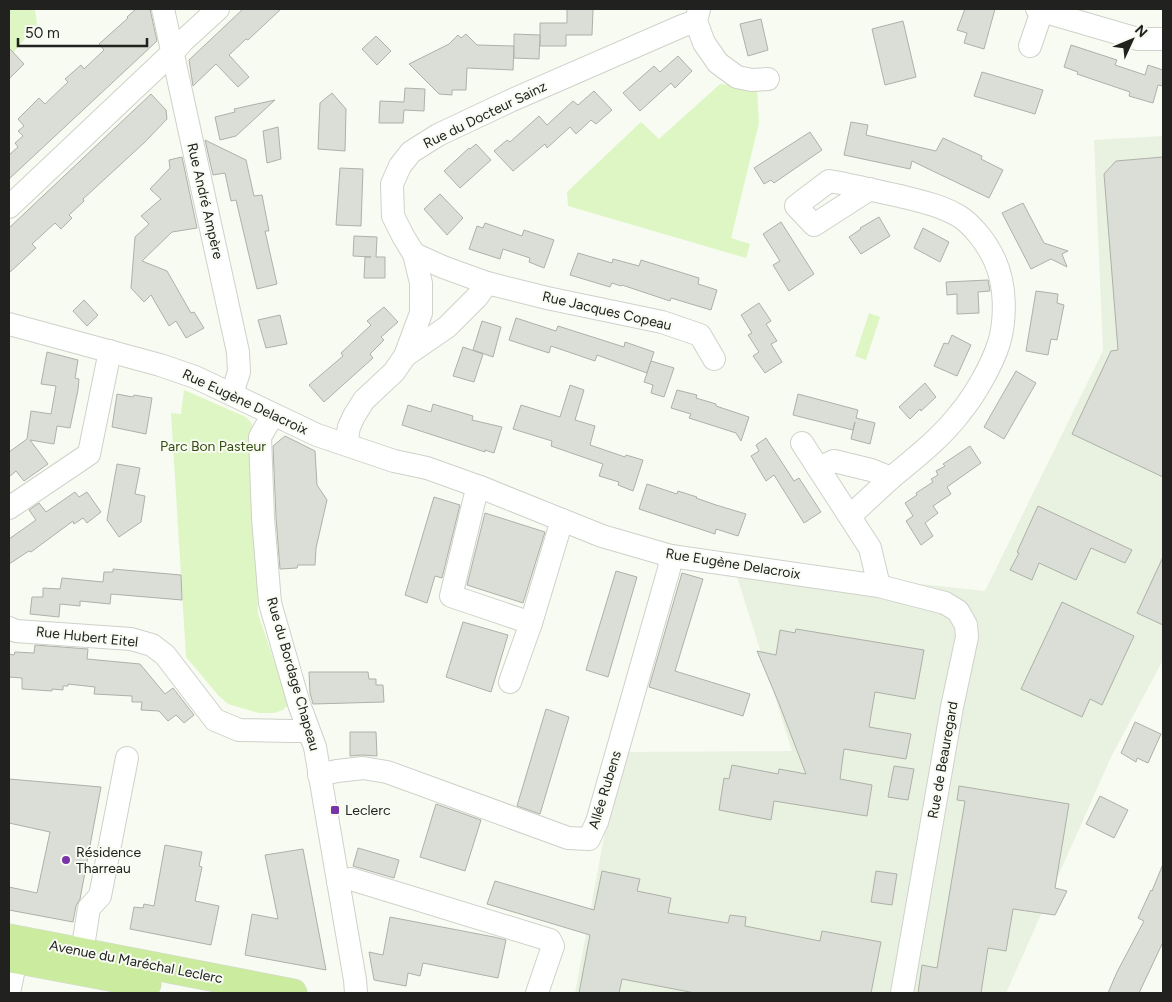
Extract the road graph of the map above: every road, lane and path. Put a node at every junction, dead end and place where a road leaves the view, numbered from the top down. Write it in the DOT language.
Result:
graph roads {
  1 [pos="163,9"];
  2 [pos="218,9"];
  3 [pos="1040,10"];
  4 [pos="698,15"];
  5 [pos="1163,39"];
  6 [pos="1030,46"];
  7 [pos="172,53"];
  8 [pos="768,79"];
  9 [pos="870,189"];
  10 [pos="9,207"];
  11 [pos="414,254"];
  12 [pos="486,283"];
  13 [pos="9,324"];
  14 [pos="110,351"];
  15 [pos="405,356"];
  16 [pos="714,359"];
  17 [pos="232,394"];
  18 [pos="273,414"];
  19 [pos="802,443"];
  20 [pos="346,444"];
  21 [pos="818,468"];
  22 [pos="891,478"];
  23 [pos="480,487"];
  24 [pos="9,508"];
  25 [pos="850,516"];
  26 [pos="562,520"];
  27 [pos="671,556"];
  28 [pos="879,586"];
  29 [pos="531,622"];
  30 [pos="9,628"];
  31 [pos="510,682"];
  32 [pos="308,730"];
  33 [pos="127,758"];
  34 [pos="319,775"];
  35 [pos="338,882"];
  36 [pos="11,951"];
  37 [pos="78,951"];
  38 [pos="49,955"];
  39 [pos="9,993"];
  40 [pos="197,993"];
  41 [pos="293,993"];
  42 [pos="356,993"];
  43 [pos="536,993"];
  44 [pos="902,993"];
  1 -- 7 [label="street, Rue André Ampère"];
  2 -- 7 [label="street"];
  3 -- 5 [label="street"];
  3 -- 6 [label="street"];
  4 -- 8 [label="street"];
  4 -- 11 [label="street, Rue du Docteur Sainz"];
  7 -- 10 [label="street"];
  7 -- 17 [label="street, Rue André Ampère"];
  9 -- 22 [label="street"];
  11 -- 12 [label="street, Rue Jacques Copeau"];
  11 -- 15 [label="street, Rue du Docteur Sainz"];
  12 -- 15 [label="street"];
  12 -- 16 [label="street, Rue Jacques Copeau"];
  13 -- 14 [label="street, Rue Eugène Delacroix"];
  14 -- 17 [label="street, Rue Eugène Delacroix"];
  14 -- 24 [label="street"];
  15 -- 20 [label="street, Rue du Docteur Sainz"];
  17 -- 18 [label="street, Rue Eugène Delacroix"];
  18 -- 20 [label="street, Rue Eugène Delacroix"];
  18 -- 32 [label="street, Rue du Bordage Chapeau"];
  19 -- 21 [label="street"];
  20 -- 23 [label="street, Rue Eugène Delacroix"];
  21 -- 22 [label="street"];
  21 -- 25 [label="street"];
  22 -- 25 [label="street"];
  23 -- 26 [label="street, Rue Eugène Delacroix"];
  23 -- 29 [label="street"];
  25 -- 28 [label="street"];
  26 -- 27 [label="street, Rue Eugène Delacroix"];
  26 -- 29 [label="street"];
  27 -- 28 [label="street, Rue Eugène Delacroix"];
  27 -- 34 [label="street, Allée Rubens"];
  28 -- 44 [label="street, Rue de Beauregard"];
  29 -- 31 [label="street"];
  30 -- 32 [label="street, Rue Hubert Eitel"];
  32 -- 34 [label="street, Rue du Bordage Chapeau"];
  33 -- 37 [label="street"];
  34 -- 35 [label="street, Rue du Bordage Chapeau"];
  35 -- 42 [label="street, Rue du Bordage Chapeau"];
  35 -- 43 [label="street"];
  36 -- 38 [label="main road, Avenue du Maréchal Leclerc"];
  36 -- 39 [label="street"];
  37 -- 38 [label="main road, Avenue du Maréchal Leclerc"];
  37 -- 41 [label="main road, Avenue du Maréchal Leclerc"];
  38 -- 40 [label="main road, Avenue du Maréchal Leclerc"];
}
